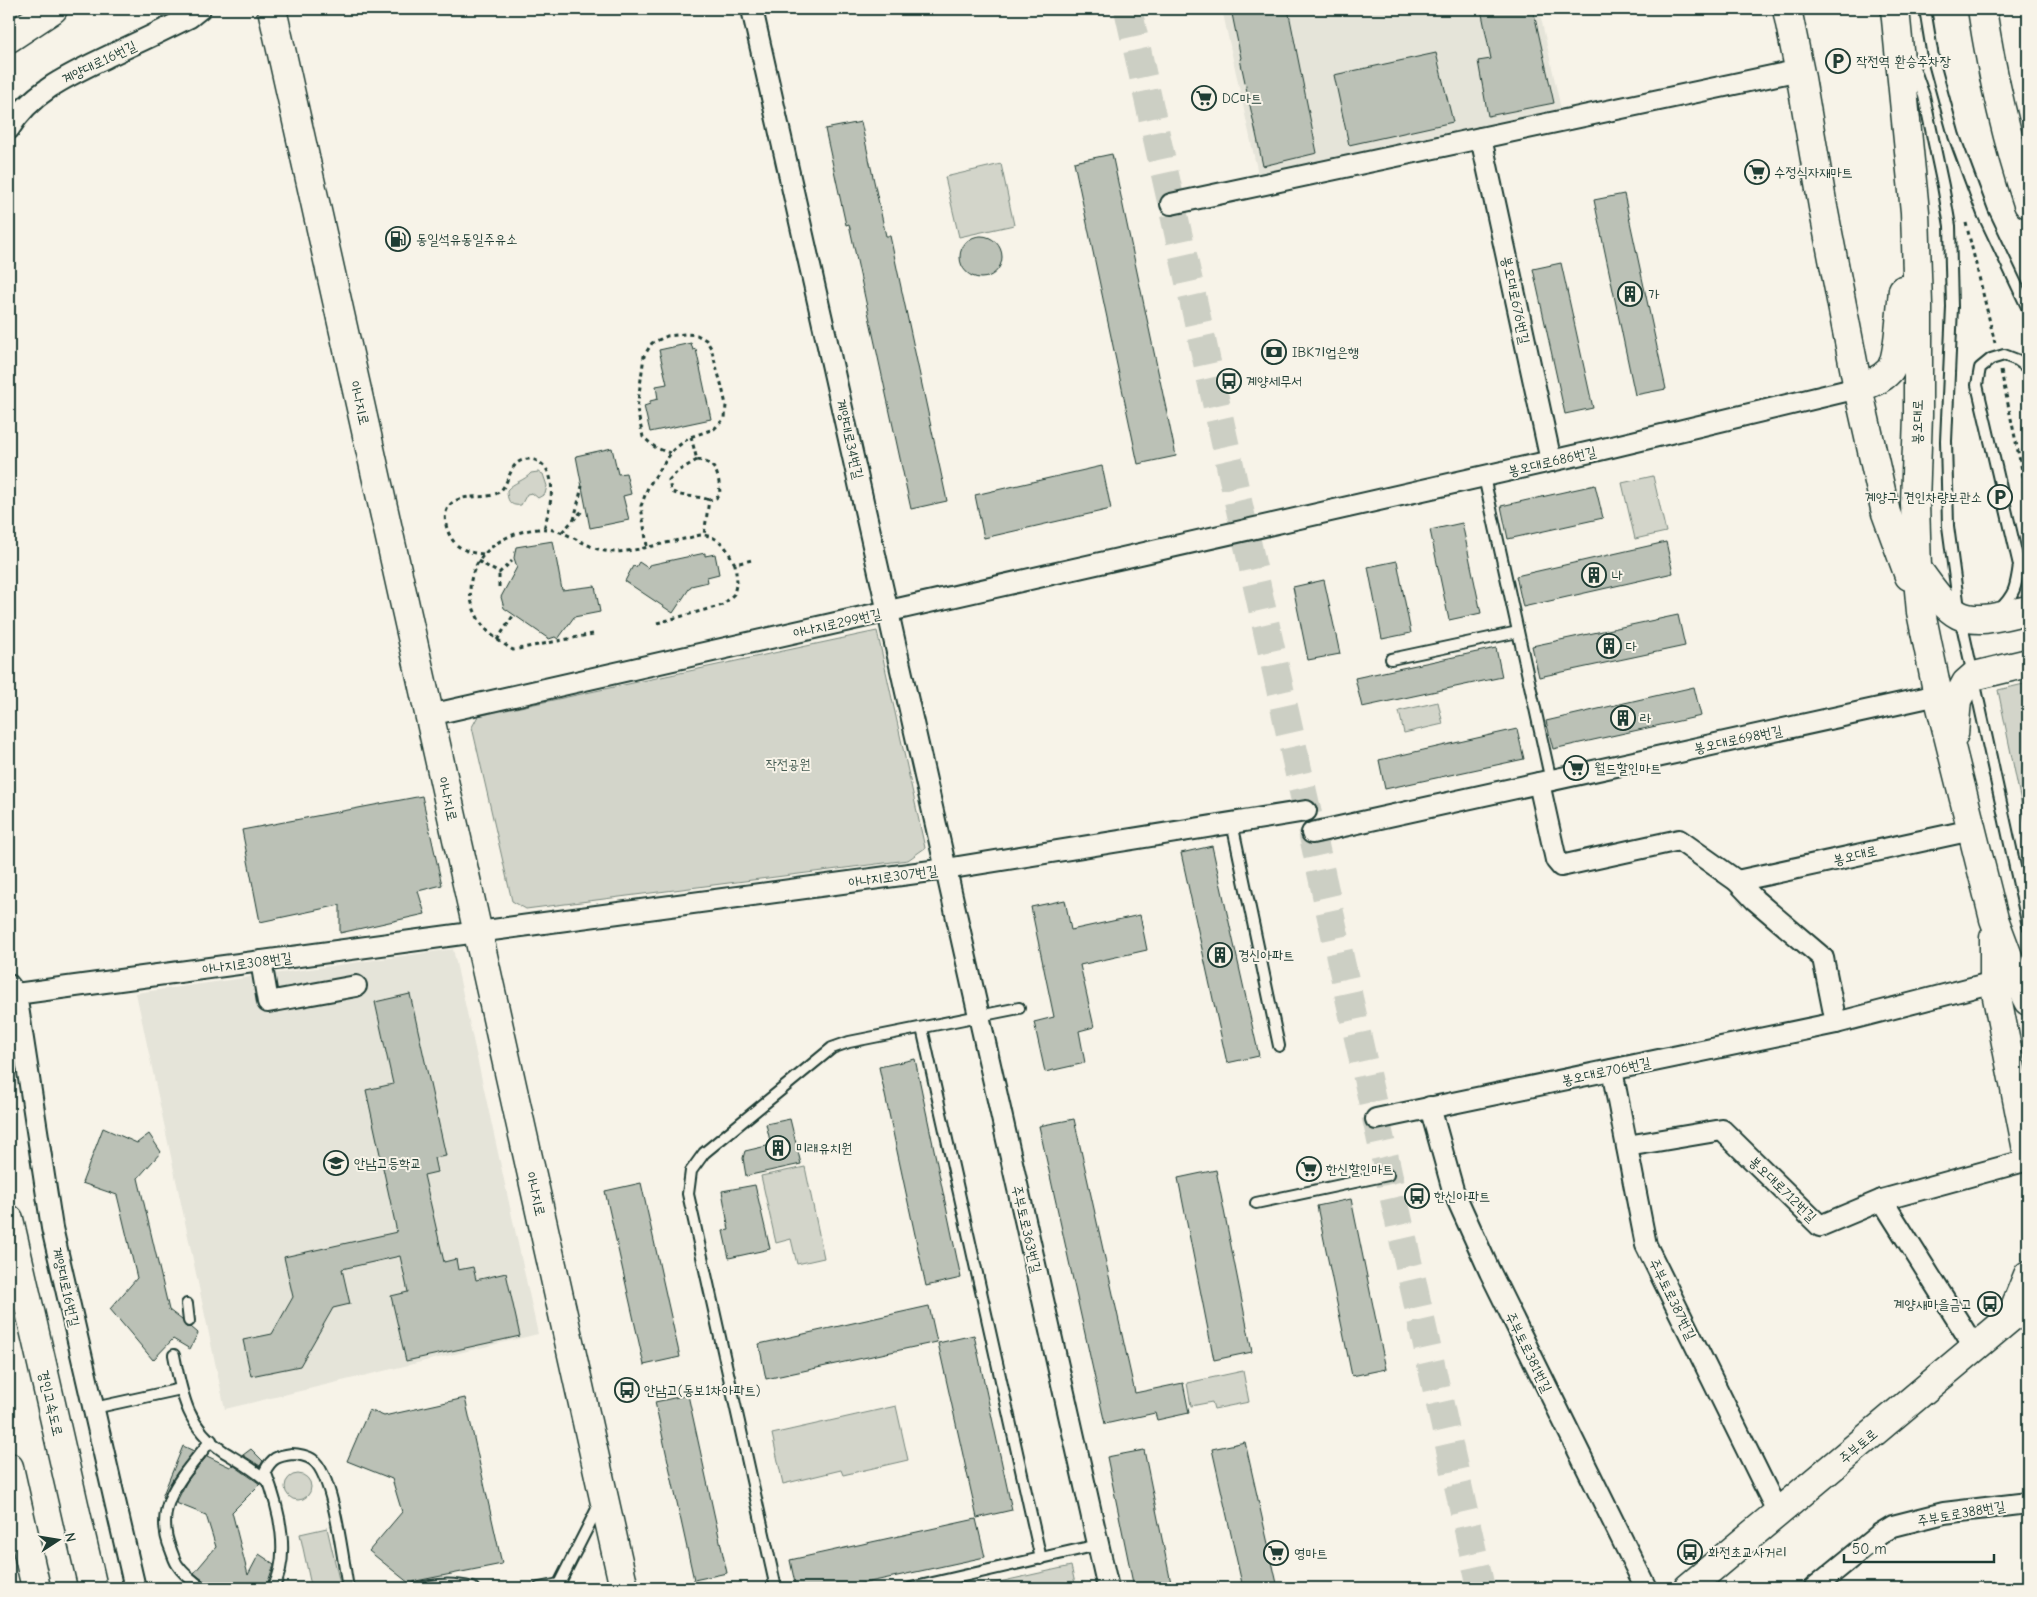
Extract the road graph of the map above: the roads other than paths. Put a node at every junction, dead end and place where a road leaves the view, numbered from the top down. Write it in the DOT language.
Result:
graph roads {
  1 [pos="53,9"];
  2 [pos="200,9"];
  3 [pos="272,9"];
  4 [pos="752,9"];
  5 [pos="1787,9"];
  6 [pos="1925,9"];
  7 [pos="1982,9"];
  8 [pos="1895,12"];
  9 [pos="9,38"];
  10 [pos="1800,70"];
  11 [pos="9,129"];
  12 [pos="1481,138"];
  13 [pos="1171,204"];
  14 [pos="2028,204"];
  15 [pos="1915,212"];
  16 [pos="2028,309"];
  17 [pos="2028,368"];
  18 [pos="1858,388"];
  19 [pos="1551,461"];
  20 [pos="1484,476"];
  21 [pos="1244,531"];
  22 [pos="1917,569"];
  23 [pos="2028,610"];
  24 [pos="888,612"];
  25 [pos="1921,612"];
  26 [pos="1960,616"];
  27 [pos="1991,617"];
  28 [pos="1518,632"];
  29 [pos="1391,659"];
  30 [pos="2028,663"];
  31 [pos="1974,676"];
  32 [pos="1938,695"];
  33 [pos="430,715"];
  34 [pos="1952,748"];
  35 [pos="1545,782"];
  36 [pos="1306,811"];
  37 [pos="1232,823"];
  38 [pos="1972,830"];
  39 [pos="1312,833"];
  40 [pos="946,869"];
  41 [pos="1738,881"];
  42 [pos="1994,919"];
  43 [pos="2028,926"];
  44 [pos="478,932"];
  45 [pos="261,961"];
  46 [pos="1994,982"];
  47 [pos="356,986"];
  48 [pos="12,989"];
  49 [pos="2028,1001"];
  50 [pos="1019,1008"];
  51 [pos="979,1017"];
  52 [pos="1836,1023"];
  53 [pos="922,1028"];
  54 [pos="1279,1046"];
  55 [pos="1612,1070"];
  56 [pos="1430,1107"];
  57 [pos="1376,1119"];
  58 [pos="1627,1146"];
  59 [pos="2028,1156"];
  60 [pos="2028,1160"];
  61 [pos="1388,1175"];
  62 [pos="1882,1200"];
  63 [pos="1256,1203"];
  64 [pos="9,1219"];
  65 [pos="2028,1275"];
  66 [pos="186,1304"];
  67 [pos="2020,1310"];
  68 [pos="188,1321"];
  69 [pos="1975,1348"];
  70 [pos="174,1355"];
  71 [pos="181,1389"];
  72 [pos="94,1408"];
  73 [pos="211,1440"];
  74 [pos="9,1467"];
  75 [pos="270,1484"];
  76 [pos="604,1495"];
  77 [pos="2028,1503"];
  78 [pos="1778,1513"];
  79 [pos="1098,1545"];
  80 [pos="1041,1559"];
  81 [pos="562,1586"];
  82 [pos="36,1588"];
  83 [pos="93,1588"];
  84 [pos="136,1588"];
  85 [pos="202,1588"];
  86 [pos="273,1588"];
  87 [pos="348,1588"];
  88 [pos="417,1588"];
  89 [pos="473,1588"];
  90 [pos="539,1588"];
  91 [pos="624,1588"];
  92 [pos="776,1588"];
  93 [pos="912,1588"];
  94 [pos="1108,1588"];
  95 [pos="1646,1588"];
  96 [pos="1688,1588"];
  97 [pos="1814,1588"];
  1 -- 9 [label="main road"];
  2 -- 11 [label="street, 계양대로16번길"];
  3 -- 33 [label="main road, 아나지로"];
  4 -- 24 [label="street, 계양대로34번길"];
  5 -- 10 [label="main road"];
  6 -- 16 [label="lane"];
  7 -- 14 [label="main road"];
  8 -- 15 [label="main road, 봉오대로"];
  8 -- 26 [label="lane"];
  10 -- 12 [label="street"];
  10 -- 18 [label="main road"];
  12 -- 13 [label="street"];
  12 -- 19 [label="street, 봉오대로676번길"];
  15 -- 18 [label="main road"];
  15 -- 22 [label="main road, 봉오대로"];
  17 -- 27 [label="lane"];
  18 -- 19 [label="street, 봉오대로686번길"];
  18 -- 25 [label="main road"];
  19 -- 20 [label="street, 봉오대로686번길"];
  20 -- 21 [label="street, 봉오대로686번길"];
  20 -- 28 [label="lane"];
  21 -- 24 [label="street, 아나지로299번길"];
  22 -- 25 [label="main road, 봉오대로"];
  22 -- 26 [label="main road"];
  23 -- 27 [label="main road"];
  24 -- 33 [label="street, 아나지로299번길"];
  24 -- 40 [label="street, 계양대로34번길"];
  25 -- 32 [label="main road, 봉오대로"];
  26 -- 27 [label="main road"];
  26 -- 31 [label="lane"];
  28 -- 29 [label="lane"];
  28 -- 35 [label="lane"];
  30 -- 31 [label="main road"];
  31 -- 34 [label="main road"];
  31 -- 43 [label="lane"];
  32 -- 34 [label="main road, 봉오대로"];
  32 -- 35 [label="street, 봉오대로698번길"];
  33 -- 44 [label="main road, 아나지로"];
  34 -- 38 [label="main road, 봉오대로"];
  35 -- 39 [label="street, 봉오대로698번길"];
  35 -- 41 [label="street"];
  36 -- 37 [label="street, 아나지로307번길"];
  37 -- 40 [label="street, 아나지로307번길"];
  37 -- 54 [label="lane"];
  38 -- 41 [label="street, 봉오대로"];
  38 -- 42 [label="main road, 봉오대로"];
  40 -- 44 [label="street, 아나지로307번길"];
  40 -- 51 [label="street, 주부토로363번길"];
  41 -- 52 [label="street"];
  42 -- 46 [label="main road"];
  42 -- 49 [label="main road, 봉오대로"];
  44 -- 45 [label="street, 아나지로308번길"];
  44 -- 76 [label="main road, 아나지로"];
  45 -- 47 [label="street"];
  45 -- 48 [label="street, 아나지로308번길"];
  46 -- 52 [label="street, 봉오대로706번길"];
  46 -- 59 [label="main road"];
  48 -- 72 [label="street, 계양대로16번길"];
  50 -- 51 [label="lane"];
  51 -- 53 [label="lane"];
  51 -- 79 [label="street, 주부토로363번길"];
  52 -- 55 [label="street, 봉오대로706번길"];
  53 -- 80 [label="lane"];
  53 -- 92 [label="lane"];
  55 -- 56 [label="street, 봉오대로706번길"];
  55 -- 58 [label="street, 주부토로387번길"];
  56 -- 57 [label="street, 봉오대로706번길"];
  56 -- 95 [label="street, 주부토로381번길"];
  58 -- 62 [label="street, 봉오대로712번길"];
  58 -- 78 [label="street, 주부토로387번길"];
  60 -- 62 [label="street, 봉오대로712번길"];
  61 -- 63 [label="lane"];
  62 -- 69 [label="street"];
  64 -- 83 [label="main road, 경인고속도로"];
  65 -- 67 [label="main road"];
  66 -- 68 [label="lane"];
  67 -- 69 [label="main road, 주부토로"];
  69 -- 78 [label="main road, 주부토로"];
  70 -- 71 [label="lane"];
  71 -- 72 [label="lane"];
  71 -- 73 [label="lane"];
  72 -- 84 [label="street, 계양대로16번길"];
  73 -- 75 [label="lane"];
  73 -- 85 [label="lane"];
  74 -- 82 [label="main road"];
  75 -- 86 [label="lane"];
  75 -- 87 [label="lane"];
  76 -- 81 [label="lane"];
  76 -- 91 [label="main road, 아나지로"];
  77 -- 97 [label="street, 주부토로388번길"];
  78 -- 96 [label="main road, 주부토로"];
  79 -- 80 [label="lane"];
  79 -- 94 [label="street, 주부토로363번길"];
  80 -- 93 [label="lane"];
  81 -- 90 [label="lane"];
  88 -- 89 [label="lane"];
}
